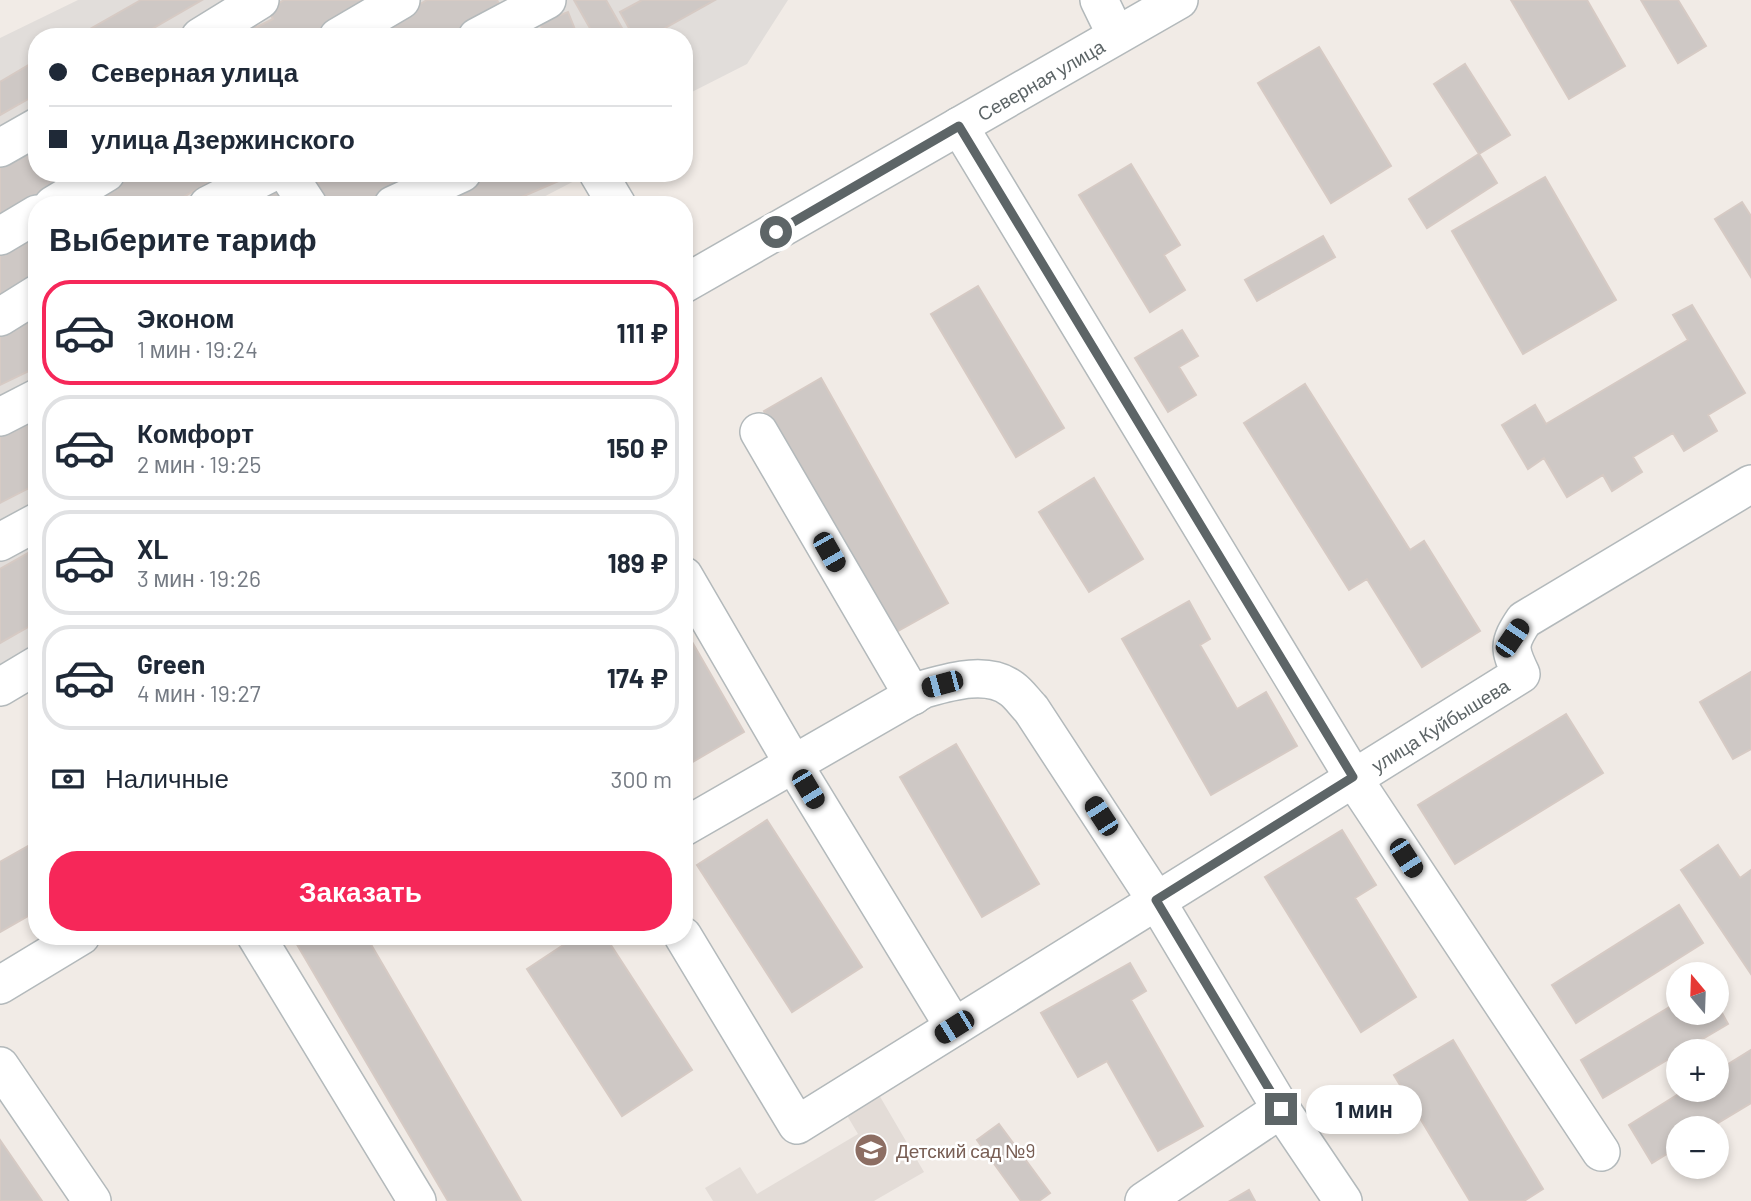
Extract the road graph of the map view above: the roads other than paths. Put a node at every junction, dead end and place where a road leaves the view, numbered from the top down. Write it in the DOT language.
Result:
graph roads {
  1 [pos="260,0"];
  2 [pos="401,0"];
  3 [pos="1099,0"];
  4 [pos="1179,0"];
  5 [pos="528,13"];
  6 [pos="218,28"];
  7 [pos="353,28"];
  8 [pos="496,28"];
  9 [pos="1116,34"];
  10 [pos="959,126"];
  11 [pos="28,132"];
  12 [pos="0,148"];
  13 [pos="91,182"];
  14 [pos="297,182"];
  15 [pos="443,182"];
  16 [pos="68,196"];
  17 [pos="243,196"];
  18 [pos="412,196"];
  19 [pos="28,219"];
  20 [pos="0,236"];
  21 [pos="693,279"];
  22 [pos="28,300"];
  23 [pos="0,317"];
  24 [pos="28,403"];
  25 [pos="0,417"];
  26 [pos="759,432"];
  27 [pos="1751,484"];
  28 [pos="28,527"];
  29 [pos="0,542"];
  30 [pos="693,591"];
  31 [pos="28,670"];
  32 [pos="0,687"];
  33 [pos="912,696"];
  34 [pos="794,765"];
  35 [pos="1353,777"];
  36 [pos="693,822"];
  37 [pos="1156,900"];
  38 [pos="65,945"];
  39 [pos="261,945"];
  40 [pos="688,945"];
  41 [pos="0,985"];
  42 [pos="954,1027"];
  43 [pos="0,1066"];
  44 [pos="1281,1109"];
  45 [pos="1601,1152"];
  46 [pos="92,1201"];
  47 [pos="417,1201"];
  48 [pos="1144,1201"];
  49 [pos="1343,1201"];
  1 -- 6 [label="street"];
  2 -- 7 [label="street"];
  3 -- 9 [label="street"];
  4 -- 9 [label="street, Северная улица"];
  5 -- 8 [label="street"];
  9 -- 10 [label="street, Северная улица"];
  10 -- 21 [label="street, Северная улица"];
  10 -- 35 [label="street"];
  11 -- 12 [label="street"];
  13 -- 16 [label="street"];
  14 -- 17 [label="street"];
  15 -- 18 [label="street"];
  19 -- 20 [label="street"];
  22 -- 23 [label="street"];
  24 -- 25 [label="street"];
  26 -- 33 [label="street"];
  27 -- 35 [label="street, улица Куйбышева"];
  28 -- 29 [label="street"];
  30 -- 34 [label="street"];
  31 -- 32 [label="street"];
  33 -- 34 [label="street"];
  33 -- 37 [label="street"];
  34 -- 36 [label="street"];
  34 -- 42 [label="street"];
  35 -- 37 [label="street, улица Куйбышева"];
  35 -- 45 [label="street"];
  37 -- 42 [label="street, улица Куйбышева"];
  37 -- 44 [label="street"];
  38 -- 41 [label="street"];
  39 -- 47 [label="street"];
  40 -- 42 [label="street, улица Куйбышева"];
  43 -- 46 [label="street"];
  44 -- 48 [label="street"];
  44 -- 49 [label="street"];
}
